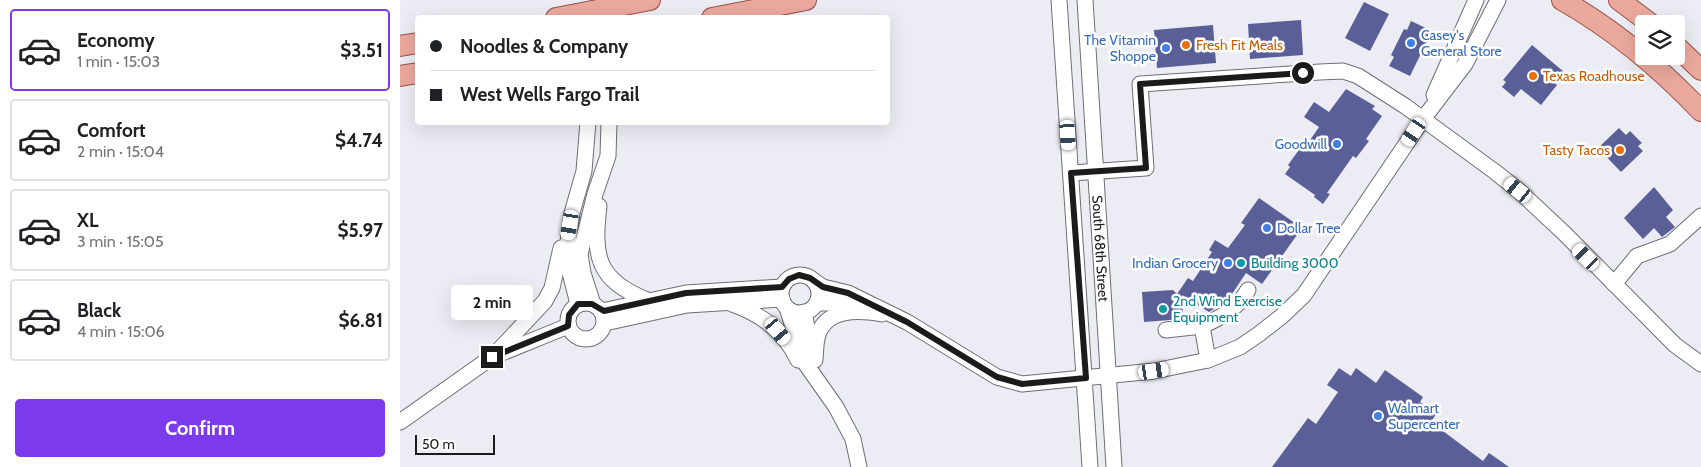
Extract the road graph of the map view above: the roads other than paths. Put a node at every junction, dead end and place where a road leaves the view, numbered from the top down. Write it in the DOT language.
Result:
graph roads {
  1 [pos="650,0"];
  2 [pos="806,0"];
  3 [pos="1059,0"];
  4 [pos="1085,0"];
  5 [pos="1476,0"];
  6 [pos="1498,0"];
  7 [pos="1562,0"];
  8 [pos="1619,0"];
  9 [pos="579,11"];
  10 [pos="728,15"];
  11 [pos="1639,15"];
  12 [pos="415,44"];
  13 [pos="400,46"];
  14 [pos="1685,55"];
  15 [pos="1701,70"];
  16 [pos="415,74"];
  17 [pos="400,76"];
  18 [pos="1701,111"];
  19 [pos="1423,119"];
  20 [pos="588,125"];
  21 [pos="609,125"];
  22 [pos="1096,172"];
  23 [pos="1071,173"];
  24 [pos="602,176"];
  25 [pos="572,213"];
  26 [pos="1701,216"];
  27 [pos="814,281"];
  28 [pos="1614,284"];
  29 [pos="1248,290"];
  30 [pos="784,298"];
  31 [pos="647,300"];
  32 [pos="723,302"];
  33 [pos="817,303"];
  34 [pos="594,310"];
  35 [pos="804,312"];
  36 [pos="891,316"];
  37 [pos="568,326"];
  38 [pos="1202,326"];
  39 [pos="1166,330"];
  40 [pos="492,357"];
  41 [pos="815,360"];
  42 [pos="1208,360"];
  43 [pos="1701,364"];
  44 [pos="1109,376"];
  45 [pos="1086,378"];
  46 [pos="822,386"];
  47 [pos="400,422"];
  48 [pos="858,467"];
  49 [pos="1090,467"];
  50 [pos="1114,467"];
  1 -- 9 [label="main road"];
  2 -- 10 [label="main road"];
  3 -- 23 [label="street, South 68th Street"];
  4 -- 22 [label="street, South 68th Street"];
  5 -- 19 [label="street"];
  6 -- 19 [label="street"];
  7 -- 18 [label="main road"];
  8 -- 11 [label="main road"];
  12 -- 13 [label="main road"];
  14 -- 15 [label="main road"];
  16 -- 17 [label="main road"];
  19 -- 22 [label="street"];
  19 -- 28 [label="street"];
  19 -- 42 [label="street"];
  20 -- 25 [label="street"];
  21 -- 24 [label="street"];
  22 -- 23 [label="street"];
  22 -- 44 [label="street, South 68th Street"];
  23 -- 45 [label="street, South 68th Street"];
  24 -- 31 [label="street"];
  24 -- 34 [label="street"];
  25 -- 34 [label="street"];
  25 -- 40 [label="street"];
  26 -- 28 [label="street"];
  27 -- 30 [label="street"];
  27 -- 33 [label="street"];
  27 -- 36 [label="street"];
  28 -- 43 [label="street"];
  29 -- 38 [label="street"];
  30 -- 31 [label="street"];
  30 -- 32 [label="street"];
  30 -- 35 [label="street"];
  30 -- 46 [label="street"];
  31 -- 34 [label="street"];
  32 -- 34 [label="street"];
  32 -- 46 [label="street"];
  33 -- 35 [label="street"];
  33 -- 36 [label="street"];
  34 -- 37 [label="street"];
  34 -- 37 [label="street"];
  35 -- 41 [label="street"];
  36 -- 41 [label="street"];
  36 -- 45 [label="street"];
  37 -- 40 [label="street"];
  38 -- 39 [label="street"];
  38 -- 42 [label="street"];
  40 -- 47 [label="street"];
  41 -- 46 [label="street"];
  42 -- 44 [label="street"];
  44 -- 45 [label="street"];
  44 -- 50 [label="street, South 68th Street"];
  45 -- 49 [label="street, South 68th Street"];
  46 -- 48 [label="street"];
}
